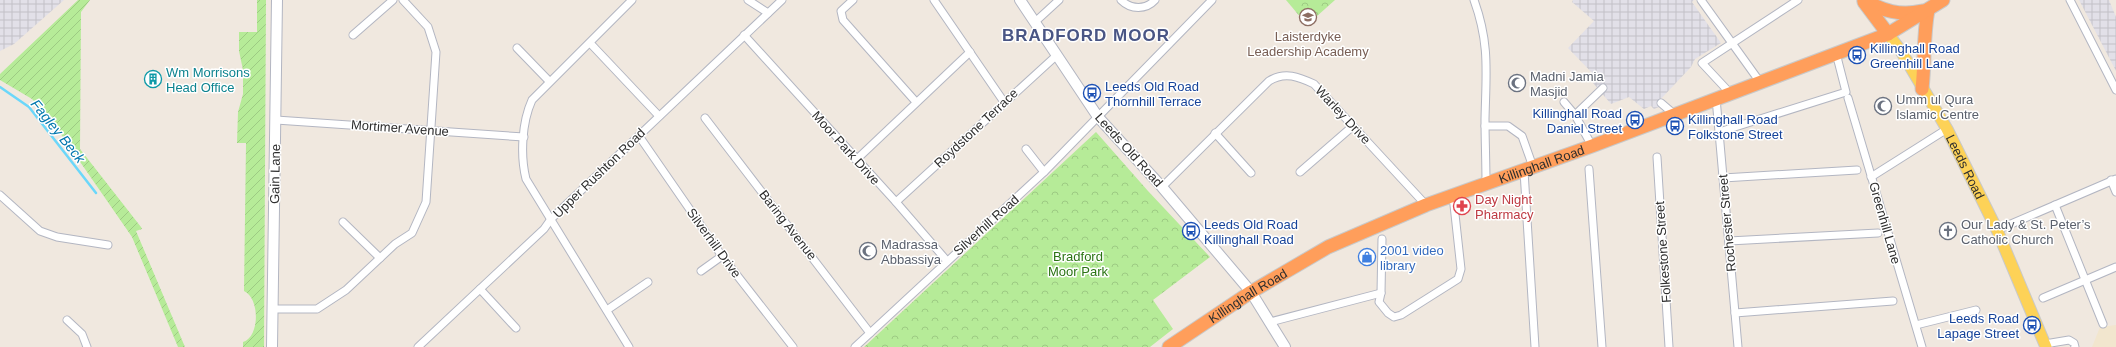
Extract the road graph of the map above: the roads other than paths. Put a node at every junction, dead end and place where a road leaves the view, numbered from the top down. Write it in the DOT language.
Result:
graph roads {
  1 [pos="277,0"];
  2 [pos="393,0"];
  3 [pos="403,0"];
  4 [pos="631,0"];
  5 [pos="748,0"];
  6 [pos="782,0"];
  7 [pos="853,0"];
  8 [pos="934,0"];
  9 [pos="1020,0"];
  10 [pos="1059,0"];
  11 [pos="1122,0"];
  12 [pos="1155,0"];
  13 [pos="1212,0"];
  14 [pos="1474,0"];
  15 [pos="1700,0"];
  16 [pos="1798,0"];
  17 [pos="1863,0"];
  18 [pos="1943,0"];
  19 [pos="2070,0"];
  20 [pos="1928,10"];
  21 [pos="768,13"];
  22 [pos="1035,22"];
  23 [pos="1888,34"];
  24 [pos="353,35"];
  25 [pos="744,35"];
  26 [pos="590,43"];
  27 [pos="1732,44"];
  28 [pos="517,48"];
  29 [pos="970,52"];
  30 [pos="1836,53"];
  31 [pos="1057,55"];
  32 [pos="549,82"];
  33 [pos="1760,82"];
  34 [pos="1603,88"];
  35 [pos="1922,89"];
  36 [pos="2116,90"];
  37 [pos="1730,93"];
  38 [pos="1847,95"];
  39 [pos="1716,98"];
  40 [pos="916,102"];
  41 [pos="1004,102"];
  42 [pos="1564,102"];
  43 [pos="1662,103"];
  44 [pos="1575,115"];
  45 [pos="1675,115"];
  46 [pos="659,116"];
  47 [pos="1098,117"];
  48 [pos="705,118"];
  49 [pos="276,120"];
  50 [pos="1353,126"];
  51 [pos="1485,126"];
  52 [pos="1947,129"];
  53 [pos="430,130"];
  54 [pos="1719,132"];
  55 [pos="1215,133"];
  56 [pos="639,136"];
  57 [pos="524,137"];
  58 [pos="1592,146"];
  59 [pos="1026,149"];
  60 [pos="1657,157"];
  61 [pos="856,160"];
  62 [pos="1528,169"];
  63 [pos="1589,169"];
  64 [pos="1857,170"];
  65 [pos="1044,172"];
  66 [pos="1300,172"];
  67 [pos="1251,173"];
  68 [pos="1871,176"];
  69 [pos="1723,178"];
  70 [pos="2114,179"];
  71 [pos="1486,184"];
  72 [pos="1162,187"];
  73 [pos="2116,192"];
  74 [pos="0,195"];
  75 [pos="1453,196"];
  76 [pos="896,202"];
  77 [pos="1426,205"];
  78 [pos="2055,205"];
  79 [pos="552,218"];
  80 [pos="343,222"];
  81 [pos="1996,230"];
  82 [pos="1878,233"];
  83 [pos="1382,239"];
  84 [pos="1728,241"];
  85 [pos="108,245"];
  86 [pos="722,256"];
  87 [pos="380,258"];
  88 [pos="946,261"];
  89 [pos="2116,267"];
  90 [pos="701,271"];
  91 [pos="2085,280"];
  92 [pos="648,282"];
  93 [pos="480,289"];
  94 [pos="1251,292"];
  95 [pos="1381,292"];
  96 [pos="2043,298"];
  97 [pos="1893,301"];
  98 [pos="273,310"];
  99 [pos="607,310"];
  100 [pos="1976,310"];
  101 [pos="1735,313"];
  102 [pos="67,320"];
  103 [pos="1270,322"];
  104 [pos="2103,324"];
  105 [pos="1916,325"];
  106 [pos="516,328"];
  107 [pos="870,333"];
  108 [pos="1176,345"];
  109 [pos="2045,345"];
  110 [pos="87,347"];
  111 [pos="272,347"];
  112 [pos="418,347"];
  113 [pos="629,347"];
  114 [pos="793,347"];
  115 [pos="855,347"];
  116 [pos="1285,347"];
  117 [pos="1535,347"];
  118 [pos="1602,347"];
  119 [pos="1669,347"];
  120 [pos="1738,347"];
  121 [pos="1922,347"];
  122 [pos="2075,347"];
  1 -- 49 [label="main road, Gain Lane"];
  2 -- 24 [label="street"];
  3 -- 53 [label="street"];
  4 -- 26 [label="street"];
  5 -- 21 [label="street"];
  6 -- 21 [label="street, Upper Rushton Road"];
  7 -- 40 [label="street"];
  8 -- 29 [label="street"];
  9 -- 22 [label="main road, Leeds Old Road"];
  10 -- 22 [label="street"];
  11 -- 12 [label="street"];
  13 -- 47 [label="street, Silverhill Road"];
  14 -- 51 [label="street"];
  15 -- 27 [label="street"];
  16 -- 27 [label="street"];
  17 -- 20 [label="highway"];
  17 -- 23 [label="highway, Leeds Road"];
  18 -- 20 [label="highway, Killinghall Road"];
  19 -- 36 [label="street"];
  20 -- 23 [label="highway, Killinghall Road"];
  20 -- 35 [label="highway"];
  21 -- 25 [label="street, Upper Rushton Road"];
  22 -- 31 [label="main road, Leeds Old Road"];
  23 -- 30 [label="highway, Killinghall Road"];
  23 -- 35 [label="main road, Leeds Road"];
  25 -- 46 [label="street, Upper Rushton Road"];
  25 -- 61 [label="street, Moor Park Drive"];
  26 -- 32 [label="street"];
  26 -- 46 [label="street"];
  27 -- 33 [label="street"];
  27 -- 37 [label="street"];
  28 -- 32 [label="street"];
  29 -- 40 [label="street"];
  29 -- 41 [label="street"];
  30 -- 33 [label="highway, Killinghall Road"];
  30 -- 38 [label="street, Greenhill Lane"];
  31 -- 41 [label="street, Roydstone Terrace"];
  31 -- 47 [label="main road, Leeds Old Road"];
  32 -- 57 [label="street"];
  33 -- 37 [label="highway, Killinghall Road"];
  34 -- 44 [label="street"];
  35 -- 52 [label="main road, Leeds Road"];
  37 -- 39 [label="highway, Killinghall Road"];
  38 -- 54 [label="street"];
  38 -- 68 [label="street, Greenhill Lane"];
  39 -- 45 [label="highway, Killinghall Road"];
  39 -- 54 [label="street, Rochester Street"];
  40 -- 61 [label="street"];
  41 -- 76 [label="street, Roydstone Terrace"];
  42 -- 44 [label="street"];
  43 -- 45 [label="street"];
  44 -- 58 [label="street"];
  45 -- 58 [label="highway, Killinghall Road"];
  46 -- 56 [label="street, Upper Rushton Road"];
  47 -- 65 [label="street, Silverhill Road"];
  47 -- 72 [label="main road, Leeds Old Road"];
  48 -- 107 [label="street, Baring Avenue"];
  49 -- 53 [label="street, Mortimer Avenue"];
  49 -- 98 [label="main road, Gain Lane"];
  50 -- 55 [label="street, Warley Drive"];
  50 -- 66 [label="street"];
  50 -- 77 [label="street, Warley Drive"];
  51 -- 62 [label="street"];
  51 -- 71 [label="street"];
  52 -- 68 [label="street"];
  52 -- 81 [label="main road, Leeds Road"];
  53 -- 57 [label="street, Mortimer Avenue"];
  53 -- 87 [label="street"];
  54 -- 69 [label="street, Rochester Street"];
  55 -- 67 [label="street"];
  55 -- 72 [label="street, Warley Drive"];
  56 -- 79 [label="street, Upper Rushton Road"];
  56 -- 86 [label="street, Silverhill Drive"];
  57 -- 79 [label="street"];
  58 -- 62 [label="highway, Killinghall Road"];
  59 -- 65 [label="street"];
  60 -- 119 [label="street, Folkestone Street"];
  61 -- 76 [label="street, Moor Park Drive"];
  62 -- 71 [label="highway, Killinghall Road"];
  62 -- 117 [label="street"];
  63 -- 118 [label="street"];
  64 -- 69 [label="street"];
  65 -- 88 [label="street, Silverhill Road"];
  68 -- 105 [label="street, Greenhill Lane"];
  69 -- 84 [label="street, Rochester Street"];
  70 -- 73 [label="street"];
  70 -- 78 [label="street"];
  71 -- 75 [label="highway, Killinghall Road"];
  72 -- 94 [label="main road, Leeds Old Road"];
  74 -- 85 [label="street"];
  75 -- 77 [label="highway, Killinghall Road"];
  75 -- 95 [label="street"];
  76 -- 88 [label="street, Moor Park Drive"];
  77 -- 94 [label="highway, Killinghall Road"];
  78 -- 81 [label="street"];
  78 -- 91 [label="street"];
  79 -- 93 [label="street, Upper Rushton Road"];
  79 -- 99 [label="street"];
  80 -- 87 [label="street"];
  81 -- 109 [label="main road, Leeds Road"];
  82 -- 84 [label="street"];
  83 -- 95 [label="street"];
  84 -- 101 [label="street, Rochester Street"];
  86 -- 90 [label="street"];
  86 -- 114 [label="street, Silverhill Drive"];
  87 -- 98 [label="street"];
  88 -- 107 [label="street, Silverhill Road"];
  89 -- 91 [label="street"];
  91 -- 96 [label="street"];
  91 -- 104 [label="street"];
  92 -- 99 [label="street"];
  93 -- 106 [label="street"];
  93 -- 112 [label="street, Upper Rushton Road"];
  94 -- 103 [label="main road, Leeds Old Road"];
  94 -- 108 [label="highway, Killinghall Road"];
  95 -- 103 [label="street"];
  97 -- 101 [label="street"];
  98 -- 111 [label="main road, Gain Lane"];
  99 -- 113 [label="street"];
  100 -- 105 [label="street"];
  101 -- 120 [label="street, Rochester Street"];
  102 -- 110 [label="street"];
  103 -- 116 [label="main road, Leeds Old Road"];
  105 -- 121 [label="street, Greenhill Lane"];
  107 -- 115 [label="street, Silverhill Road"];
  109 -- 122 [label="street"];
}
